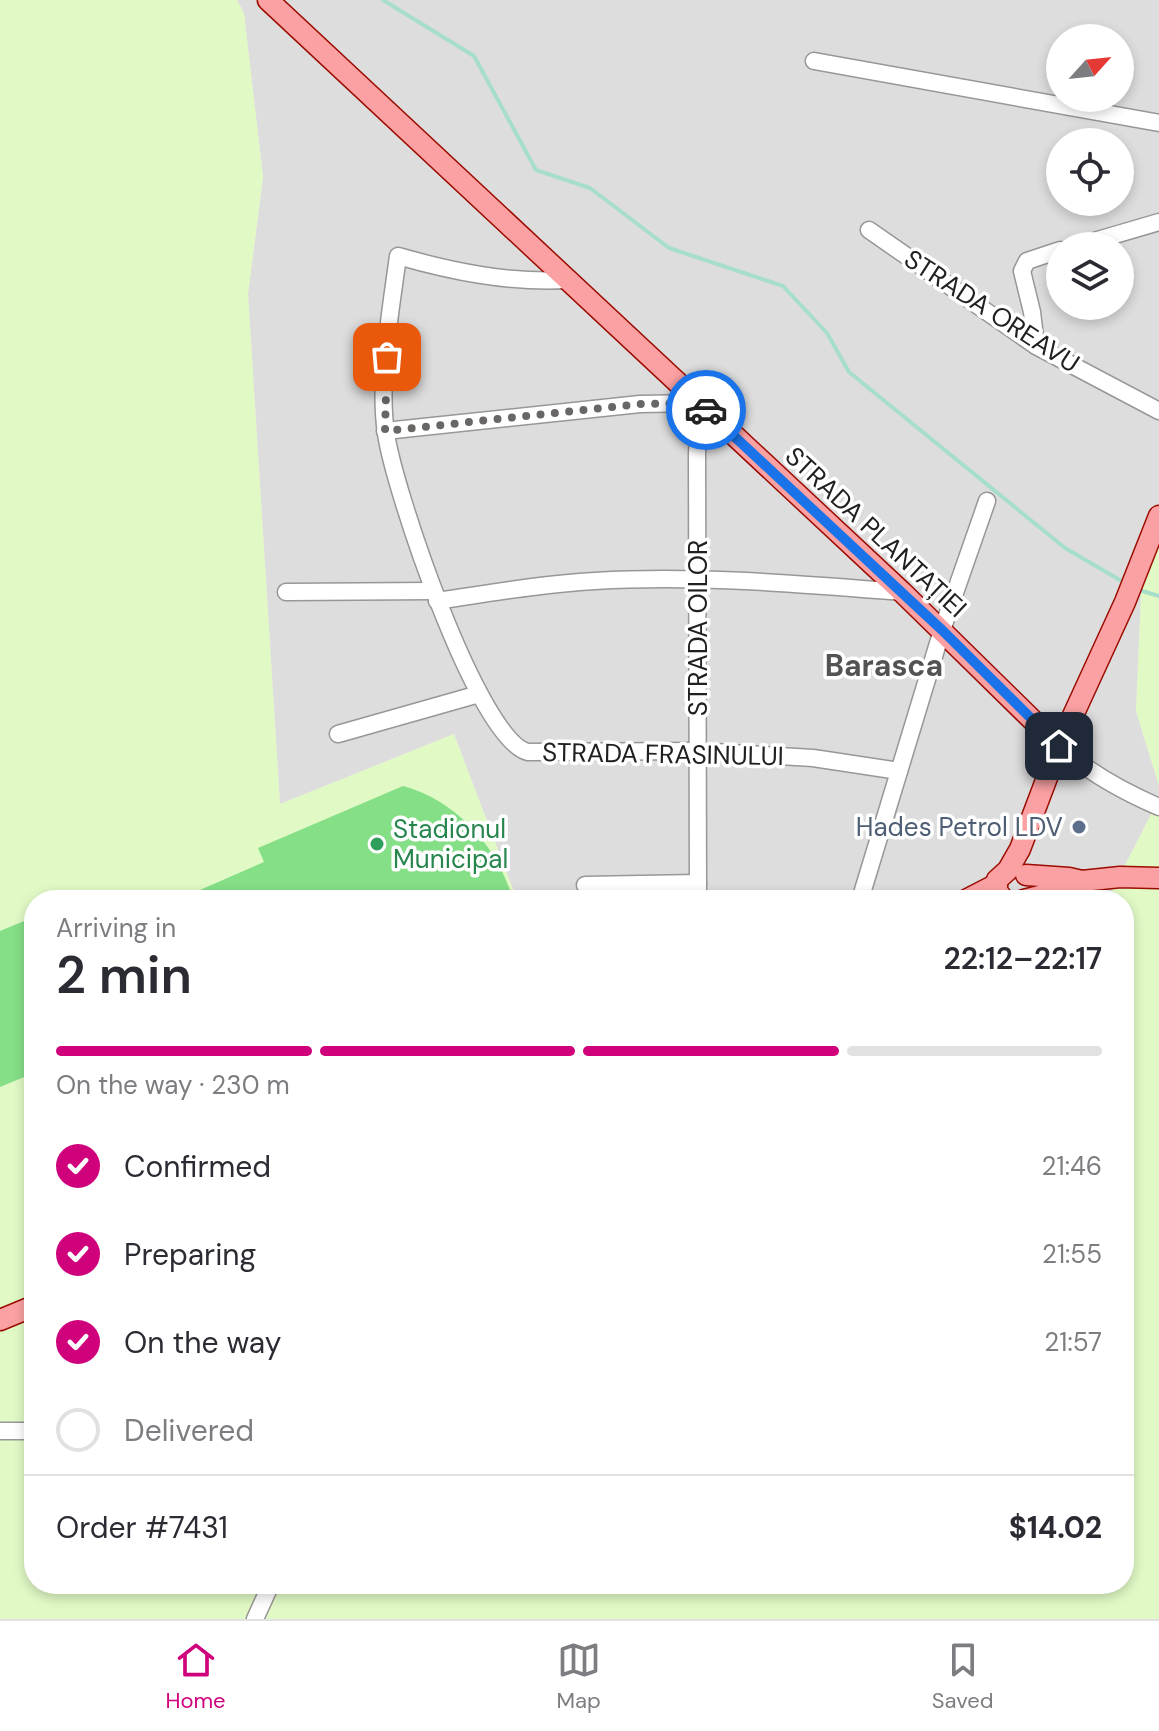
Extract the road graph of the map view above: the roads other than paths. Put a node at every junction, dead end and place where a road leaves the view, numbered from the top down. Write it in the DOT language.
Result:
graph roads {
  1 [pos="268,0"];
  2 [pos="814,61"];
  3 [pos="1159,123"];
  4 [pos="1159,222"];
  5 [pos="869,230"];
  6 [pos="1125,232"];
  7 [pos="1046,255"];
  8 [pos="567,280"];
  9 [pos="1036,346"];
  10 [pos="700,403"];
  11 [pos="1159,411"];
  12 [pos="385,431"];
  13 [pos="987,501"];
  14 [pos="1159,516"];
  15 [pos="699,579"];
  16 [pos="286,592"];
  17 [pos="902,592"];
  18 [pos="435,596"];
  19 [pos="942,630"];
  20 [pos="479,694"];
  21 [pos="338,734"];
  22 [pos="1059,746"];
  23 [pos="698,751"];
  24 [pos="899,771"];
  25 [pos="1159,807"];
  26 [pos="1159,878"];
  27 [pos="1082,881"];
  28 [pos="585,885"];
  29 [pos="1005,889"];
  30 [pos="666,890"];
  31 [pos="698,890"];
  32 [pos="863,890"];
  33 [pos="1029,890"];
  34 [pos="1063,890"];
  35 [pos="24,1310"];
  36 [pos="0,1320"];
  37 [pos="0,1431"];
  38 [pos="24,1431"];
  39 [pos="266,1594"];
  40 [pos="255,1619"];
  1 -- 8 [label="main road, STRADA PLANTAȚIEI"];
  2 -- 3 [label="street"];
  4 -- 6 [label="street"];
  5 -- 9 [label="street, STRADA OREAVU"];
  7 -- 9 [label="street"];
  8 -- 10 [label="main road, STRADA PLANTAȚIEI"];
  8 -- 12 [label="street, STRADA FRASINULUI"];
  9 -- 11 [label="street, STRADA OREAVU"];
  10 -- 12 [label="street"];
  10 -- 15 [label="street, STRADA OILOR"];
  10 -- 17 [label="main road, STRADA PLANTAȚIEI"];
  12 -- 18 [label="street, STRADA FRASINULUI"];
  13 -- 19 [label="street"];
  14 -- 22 [label="main road"];
  15 -- 17 [label="street"];
  15 -- 18 [label="street"];
  15 -- 23 [label="street, STRADA OILOR"];
  16 -- 18 [label="street"];
  17 -- 19 [label="main road, STRADA PLANTAȚIEI"];
  18 -- 20 [label="street, STRADA FRASINULUI"];
  19 -- 22 [label="main road, STRADA PLANTAȚIEI"];
  19 -- 24 [label="street"];
  20 -- 21 [label="street"];
  20 -- 23 [label="street, STRADA FRASINULUI"];
  22 -- 25 [label="street, STRADA PLANTAȚIEI"];
  22 -- 29 [label="main road"];
  23 -- 24 [label="street, STRADA FRASINULUI"];
  23 -- 31 [label="street, STRADA OILOR"];
  24 -- 32 [label="street"];
  26 -- 27 [label="main road"];
  27 -- 29 [label="main road"];
  27 -- 34 [label="main road"];
  28 -- 30 [label="street"];
  29 -- 33 [label="main road"];
  35 -- 36 [label="main road"];
  37 -- 38 [label="street"];
  39 -- 40 [label="street"];
}
